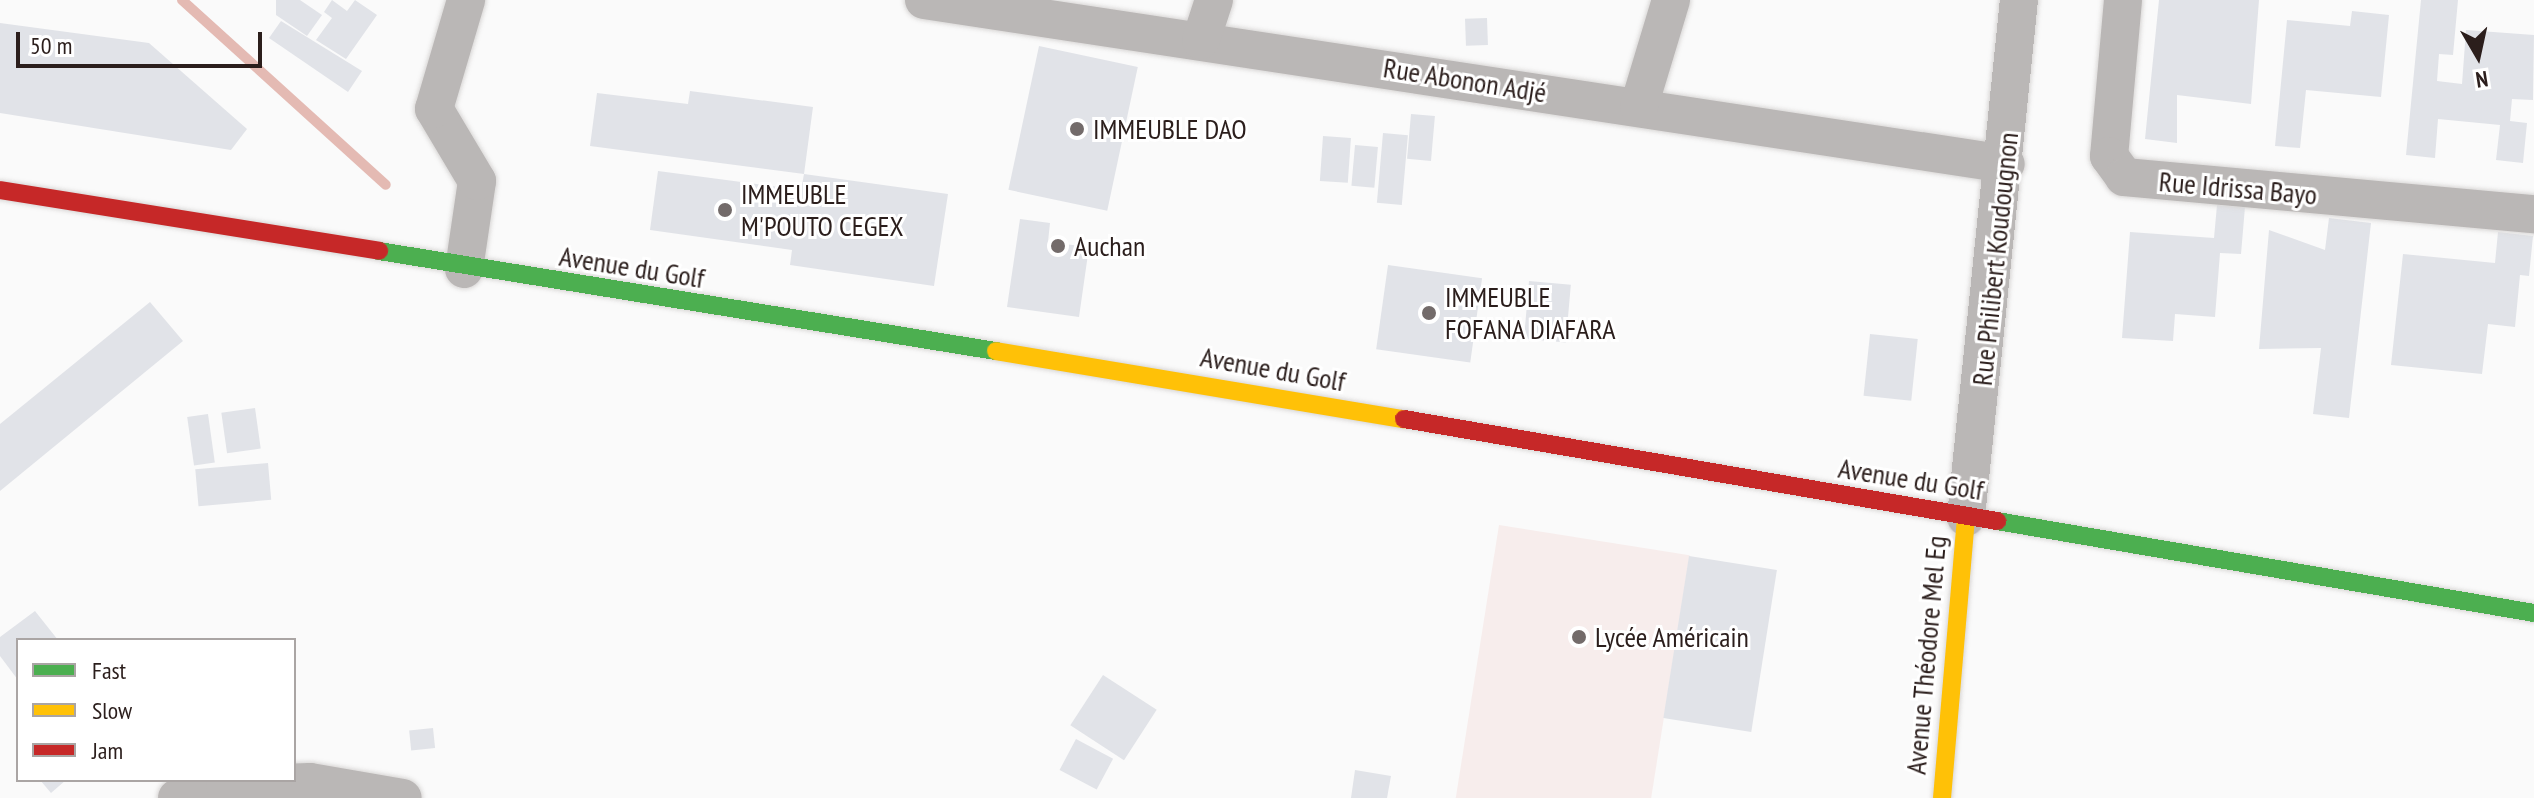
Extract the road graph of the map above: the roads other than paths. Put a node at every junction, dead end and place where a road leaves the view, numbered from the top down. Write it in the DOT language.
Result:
graph roads {
  1 [pos="466,0"];
  2 [pos="924,0"];
  3 [pos="1214,0"];
  4 [pos="1671,0"];
  5 [pos="2019,0"];
  6 [pos="2123,0"];
  7 [pos="1201,40"];
  8 [pos="1639,106"];
  9 [pos="2006,164"];
  10 [pos="0,190"];
  11 [pos="2534,214"];
  12 [pos="464,269"];
  13 [pos="1966,517"];
  14 [pos="2534,613"];
  15 [pos="177,798"];
  16 [pos="403,798"];
  17 [pos="1942,798"];
  1 -- 12 [label="street"];
  2 -- 7 [label="street, Rue Abonon Adjé"];
  3 -- 7 [label="street"];
  4 -- 8 [label="street"];
  5 -- 9 [label="street, Rue Philibert Koudougnon"];
  6 -- 11 [label="street, Rue Idrissa Bayo"];
  7 -- 8 [label="street, Rue Abonon Adjé"];
  8 -- 9 [label="street, Rue Abonon Adjé"];
  9 -- 13 [label="street, Rue Philibert Koudougnon"];
  10 -- 12 [label="main road, Avenue du Golf"];
  12 -- 13 [label="main road, Avenue du Golf"];
  13 -- 14 [label="main road, Avenue du Golf"];
  13 -- 17 [label="main road, Avenue Théodore Mel Eg"];
  15 -- 16 [label="street"];
}
